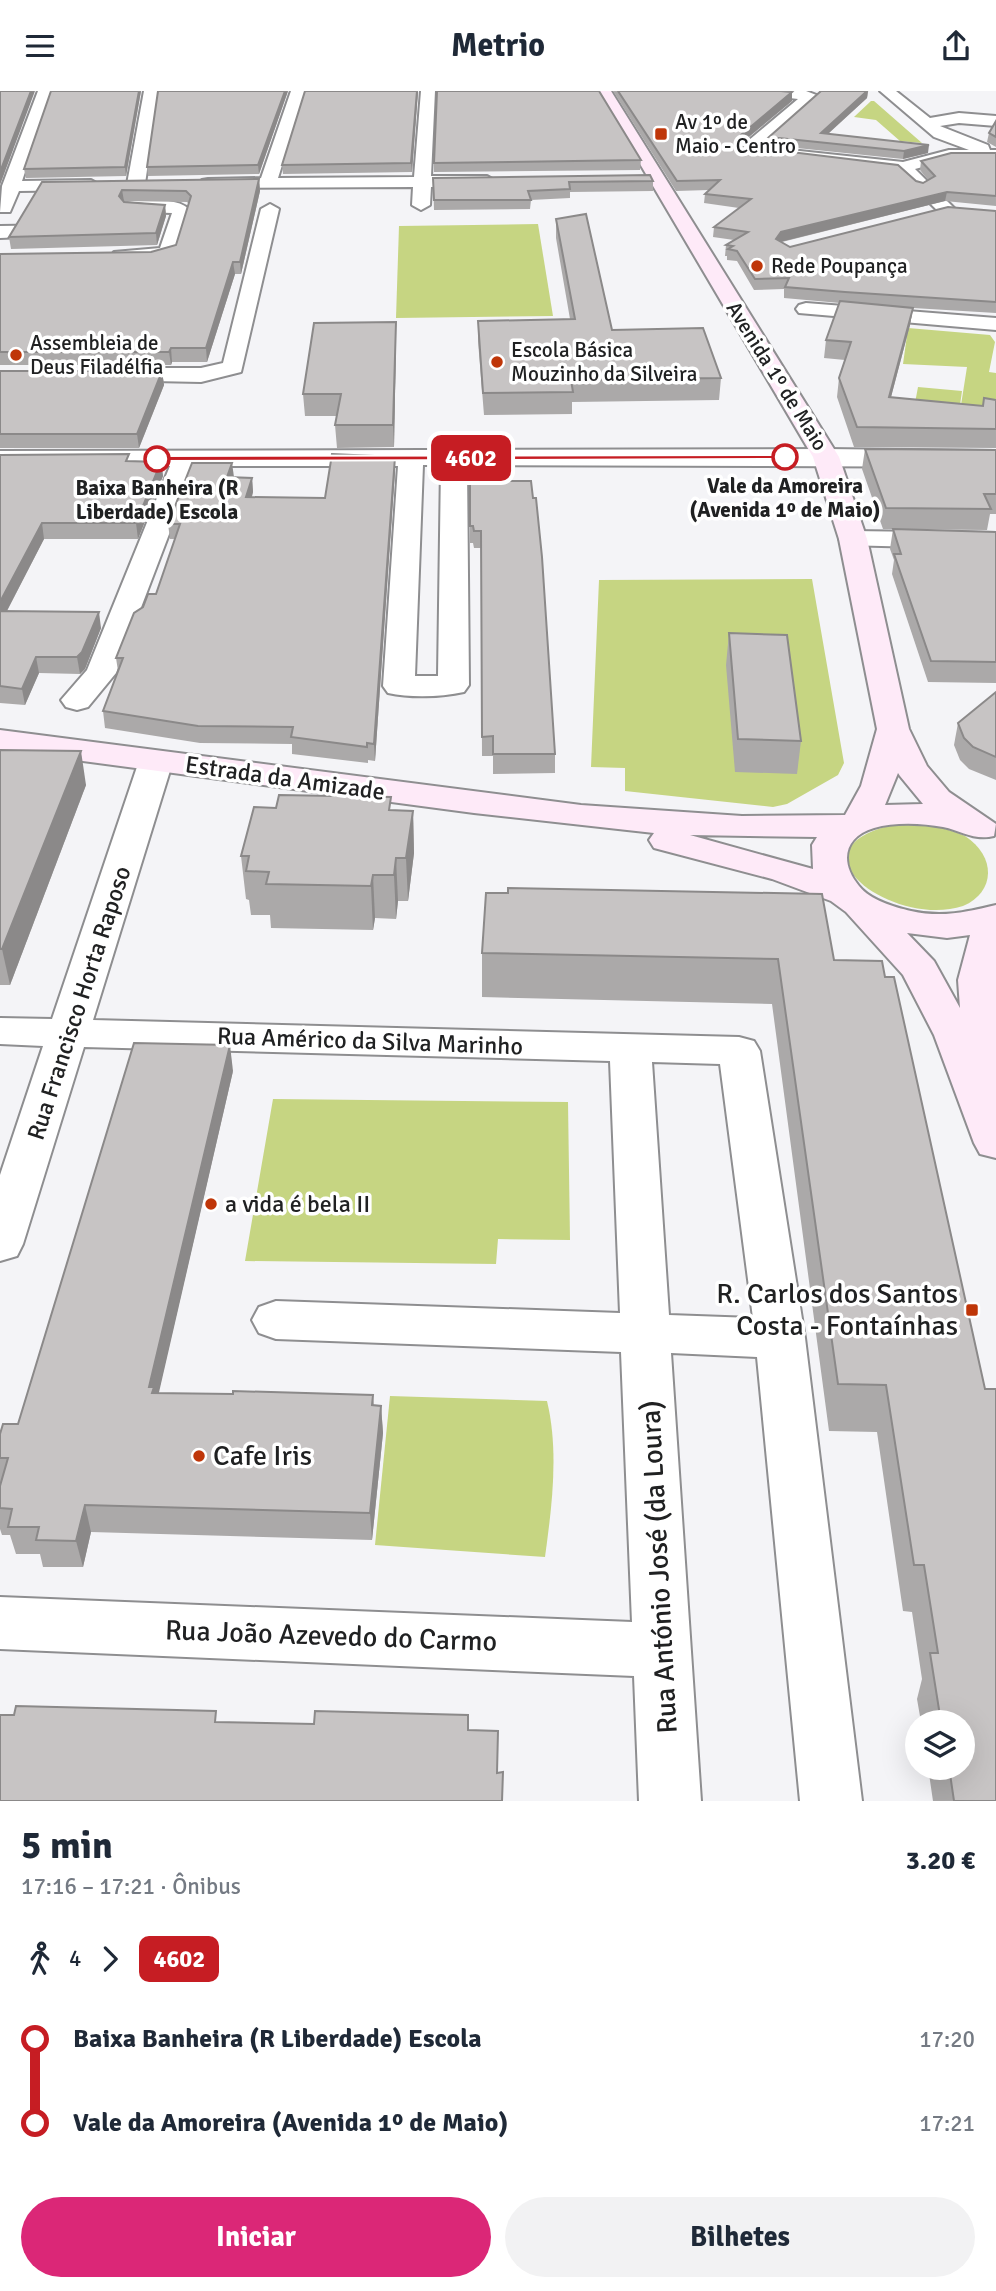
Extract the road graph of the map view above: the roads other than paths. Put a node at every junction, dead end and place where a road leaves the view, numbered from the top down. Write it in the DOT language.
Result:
graph roads {
  1 [pos="45,91"];
  2 [pos="151,91"];
  3 [pos="298,91"];
  4 [pos="428,91"];
  5 [pos="583,91"];
  6 [pos="604,91"];
  7 [pos="764,91"];
  8 [pos="887,91"];
  9 [pos="979,105"];
  10 [pos="996,120"];
  11 [pos="935,131"];
  12 [pos="996,154"];
  13 [pos="949,155"];
  14 [pos="903,167"];
  15 [pos="657,177"];
  16 [pos="629,178"];
  17 [pos="500,181"];
  18 [pos="423,182"];
  19 [pos="268,183"];
  20 [pos="159,184"];
  21 [pos="193,184"];
  22 [pos="122,185"];
  23 [pos="11,186"];
  24 [pos="421,205"];
  25 [pos="97,207"];
  26 [pos="30,208"];
  27 [pos="946,208"];
  28 [pos="271,209"];
  29 [pos="971,211"];
  30 [pos="2,213"];
  31 [pos="919,215"];
  32 [pos="148,230"];
  33 [pos="176,230"];
  34 [pos="81,231"];
  35 [pos="0,232"];
  36 [pos="96,257"];
  37 [pos="806,309"];
  38 [pos="996,324"];
  39 [pos="91,375"];
  40 [pos="826,457"];
  41 [pos="411,458"];
  42 [pos="454,458"];
  43 [pos="0,459"];
  44 [pos="185,459"];
  45 [pos="996,459"];
  46 [pos="996,541"];
  47 [pos="855,550"];
  48 [pos="996,563"];
  49 [pos="77,700"];
  50 [pos="893,729"];
  51 [pos="0,740"];
  52 [pos="156,761"];
  53 [pos="570,815"];
  54 [pos="854,823"];
  55 [pos="989,833"];
  56 [pos="852,899"];
  57 [pos="994,916"];
  58 [pos="0,1031"];
  59 [pos="71,1033"];
  60 [pos="630,1047"];
  61 [pos="992,1128"];
  62 [pos="0,1244"];
  63 [pos="276,1320"];
  64 [pos="647,1334"];
  65 [pos="780,1338"];
  66 [pos="0,1623"];
  67 [pos="662,1650"];
  68 [pos="670,1801"];
  69 [pos="831,1801"];
  1 -- 23 [label="street"];
  2 -- 22 [label="street"];
  3 -- 19 [label="street"];
  4 -- 18 [label="street"];
  5 -- 6 [label="street"];
  6 -- 15 [label="main road, Avenida 1º de Maio"];
  7 -- 14 [label="street"];
  8 -- 11 [label="street"];
  9 -- 10 [label="street"];
  10 -- 11 [label="street"];
  11 -- 12 [label="street"];
  11 -- 13 [label="street"];
  12 -- 13 [label="street"];
  13 -- 14 [label="street"];
  14 -- 27 [label="street"];
  15 -- 16 [label="street"];
  15 -- 40 [label="main road, Avenida 1º de Maio"];
  17 -- 18 [label="street"];
  18 -- 19 [label="street"];
  18 -- 24 [label="street"];
  19 -- 21 [label="street"];
  20 -- 22 [label="street"];
  22 -- 23 [label="street"];
  23 -- 30 [label="street"];
  25 -- 33 [label="street"];
  26 -- 30 [label="street"];
  27 -- 29 [label="street"];
  27 -- 31 [label="street"];
  28 -- 39 [label="street"];
  32 -- 33 [label="street"];
  33 -- 36 [label="street"];
  34 -- 35 [label="street"];
  37 -- 38 [label="street"];
  40 -- 42 [label="street"];
  40 -- 45 [label="street"];
  40 -- 47 [label="main road, Avenida 1º de Maio"];
  41 -- 42 [label="street"];
  41 -- 42 [label="street"];
  41 -- 44 [label="street"];
  43 -- 44 [label="street"];
  44 -- 49 [label="street"];
  46 -- 47 [label="street"];
  47 -- 48 [label="street"];
  47 -- 50 [label="main road, Avenida 1º de Maio"];
  50 -- 54 [label="main road, Avenida 1º de Maio"];
  50 -- 55 [label="main road, Avenida 1º de Maio"];
  51 -- 52 [label="main road, Estrada da Amizade"];
  52 -- 53 [label="main road, Estrada da Amizade"];
  52 -- 59 [label="street, Rua Francisco Horta Raposo"];
  53 -- 54 [label="main road"];
  53 -- 56 [label="main road"];
  54 -- 55 [label="main road"];
  54 -- 56 [label="main road, Avenida 1º de Maio"];
  56 -- 57 [label="main road"];
  56 -- 61 [label="main road"];
  57 -- 61 [label="main road"];
  58 -- 59 [label="street, Rua Américo da Silva Marinho"];
  59 -- 60 [label="street, Rua Américo da Silva Marinho"];
  59 -- 62 [label="street, Rua Francisco Horta Raposo"];
  60 -- 64 [label="street, Rua António José (da Loura)"];
  60 -- 65 [label="street, Rua Américo da Silva Marinho"];
  63 -- 64 [label="street"];
  64 -- 65 [label="street"];
  64 -- 67 [label="street, Rua António José (da Loura)"];
  65 -- 69 [label="street"];
  66 -- 67 [label="street, Rua João Azevedo do Carmo"];
  67 -- 68 [label="street, Rua António José (da Loura)"];
}
